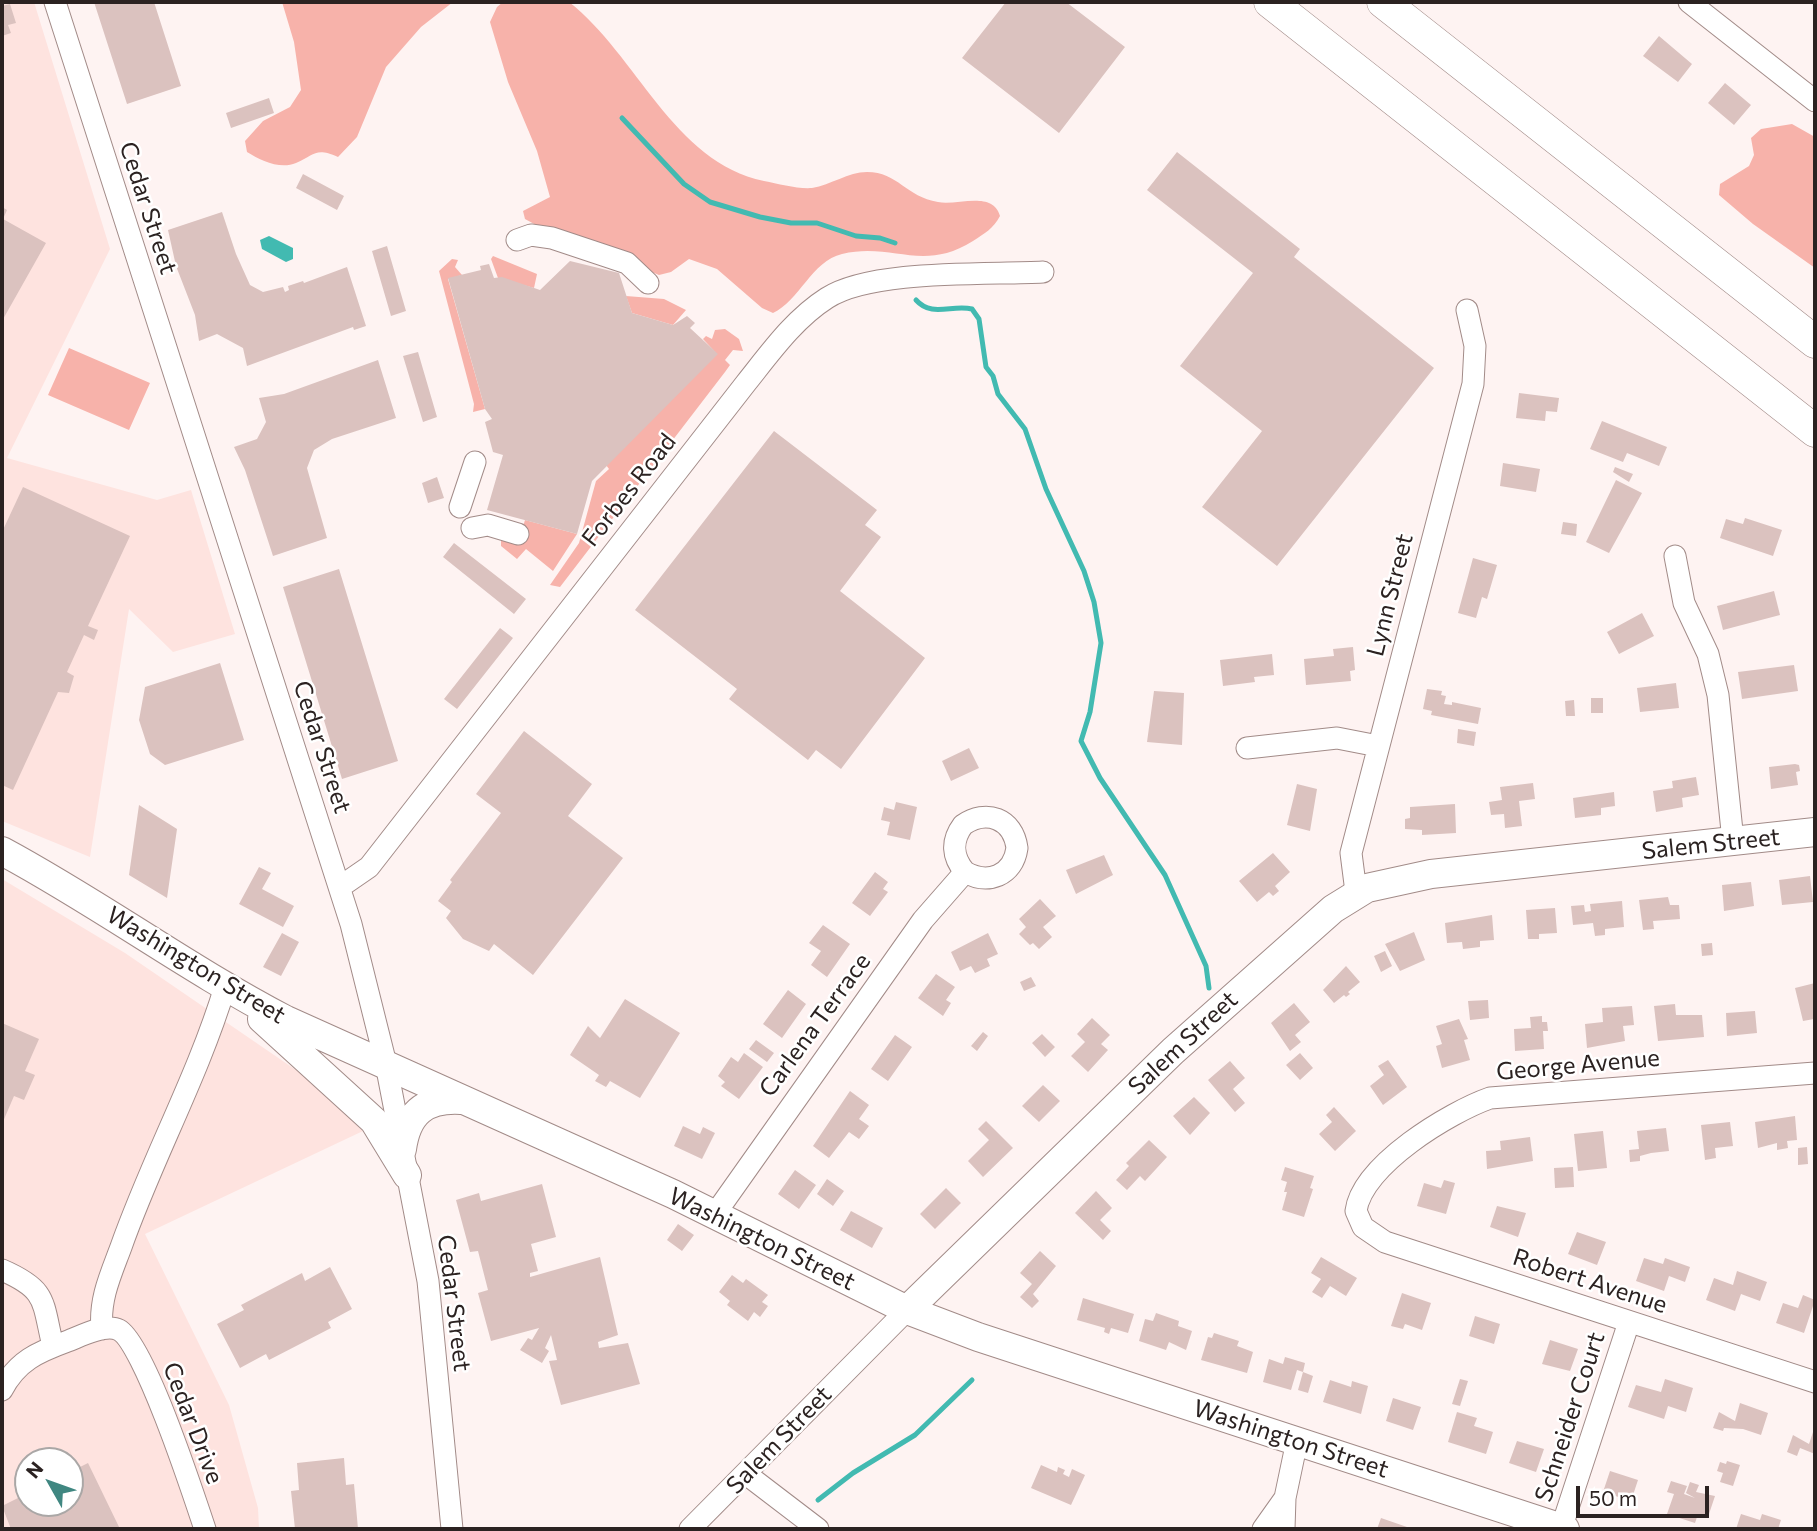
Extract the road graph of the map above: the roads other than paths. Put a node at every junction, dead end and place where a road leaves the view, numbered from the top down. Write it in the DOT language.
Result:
graph roads {
  1 [pos="55,2"];
  2 [pos="1270,2"];
  3 [pos="1383,2"];
  4 [pos="1689,2"];
  5 [pos="1815,101"];
  6 [pos="517,240"];
  7 [pos="1042,272"];
  8 [pos="648,283"];
  9 [pos="1468,310"];
  10 [pos="1815,342"];
  11 [pos="1815,430"];
  12 [pos="475,462"];
  13 [pos="460,507"];
  14 [pos="472,528"];
  15 [pos="518,534"];
  16 [pos="1675,556"];
  17 [pos="1378,746"];
  18 [pos="1247,747"];
  19 [pos="1815,832"];
  20 [pos="1732,841"];
  21 [pos="2,851"];
  22 [pos="965,872"];
  23 [pos="340,887"];
  24 [pos="1356,892"];
  25 [pos="225,987"];
  26 [pos="386,1064"];
  27 [pos="1815,1073"];
  28 [pos="461,1100"];
  29 [pos="405,1162"];
  30 [pos="715,1214"];
  31 [pos="1357,1217"];
  32 [pos="2,1270"];
  33 [pos="907,1310"];
  34 [pos="1629,1322"];
  35 [pos="102,1329"];
  36 [pos="53,1346"];
  37 [pos="1815,1382"];
  38 [pos="2,1390"];
  39 [pos="1297,1441"];
  40 [pos="746,1474"];
  41 [pos="1285,1498"];
  42 [pos="205,1529"];
  43 [pos="452,1529"];
  44 [pos="690,1529"];
  45 [pos="818,1529"];
  46 [pos="1263,1529"];
  47 [pos="1284,1529"];
  48 [pos="1562,1529"];
  1 -- 23 [label="street, Cedar Street"];
  2 -- 11 [label="highway"];
  3 -- 10 [label="highway"];
  4 -- 5 [label="street"];
  6 -- 8 [label="street"];
  7 -- 23 [label="street, Forbes Road"];
  9 -- 17 [label="street, Lynn Street"];
  12 -- 13 [label="street"];
  14 -- 15 [label="street"];
  16 -- 20 [label="street"];
  17 -- 18 [label="street"];
  17 -- 24 [label="street, Lynn Street"];
  19 -- 20 [label="main road, Salem Street"];
  20 -- 24 [label="main road, Salem Street"];
  21 -- 25 [label="main road, Washington Street"];
  22 -- 30 [label="street, Carlena Terrace"];
  23 -- 26 [label="street, Cedar Street"];
  24 -- 33 [label="main road, Salem Street"];
  25 -- 26 [label="main road, Washington Street"];
  25 -- 29 [label="main road"];
  25 -- 35 [label="street"];
  26 -- 28 [label="main road, Washington Street"];
  26 -- 29 [label="street, Cedar Street"];
  27 -- 31 [label="street, George Avenue"];
  28 -- 29 [label="main road"];
  28 -- 30 [label="main road, Washington Street"];
  29 -- 43 [label="street, Cedar Street"];
  30 -- 33 [label="main road, Washington Street"];
  31 -- 34 [label="street, Robert Avenue"];
  32 -- 36 [label="street"];
  33 -- 39 [label="main road, Washington Street"];
  33 -- 40 [label="street, Salem Street"];
  34 -- 37 [label="street, Robert Avenue"];
  34 -- 48 [label="street, Schneider Court"];
  35 -- 36 [label="street"];
  35 -- 42 [label="street, Cedar Drive"];
  36 -- 38 [label="street"];
  39 -- 41 [label="street"];
  39 -- 48 [label="main road, Washington Street"];
  40 -- 44 [label="street, Salem Street"];
  40 -- 45 [label="street"];
  41 -- 46 [label="street"];
  41 -- 47 [label="street"];
}
